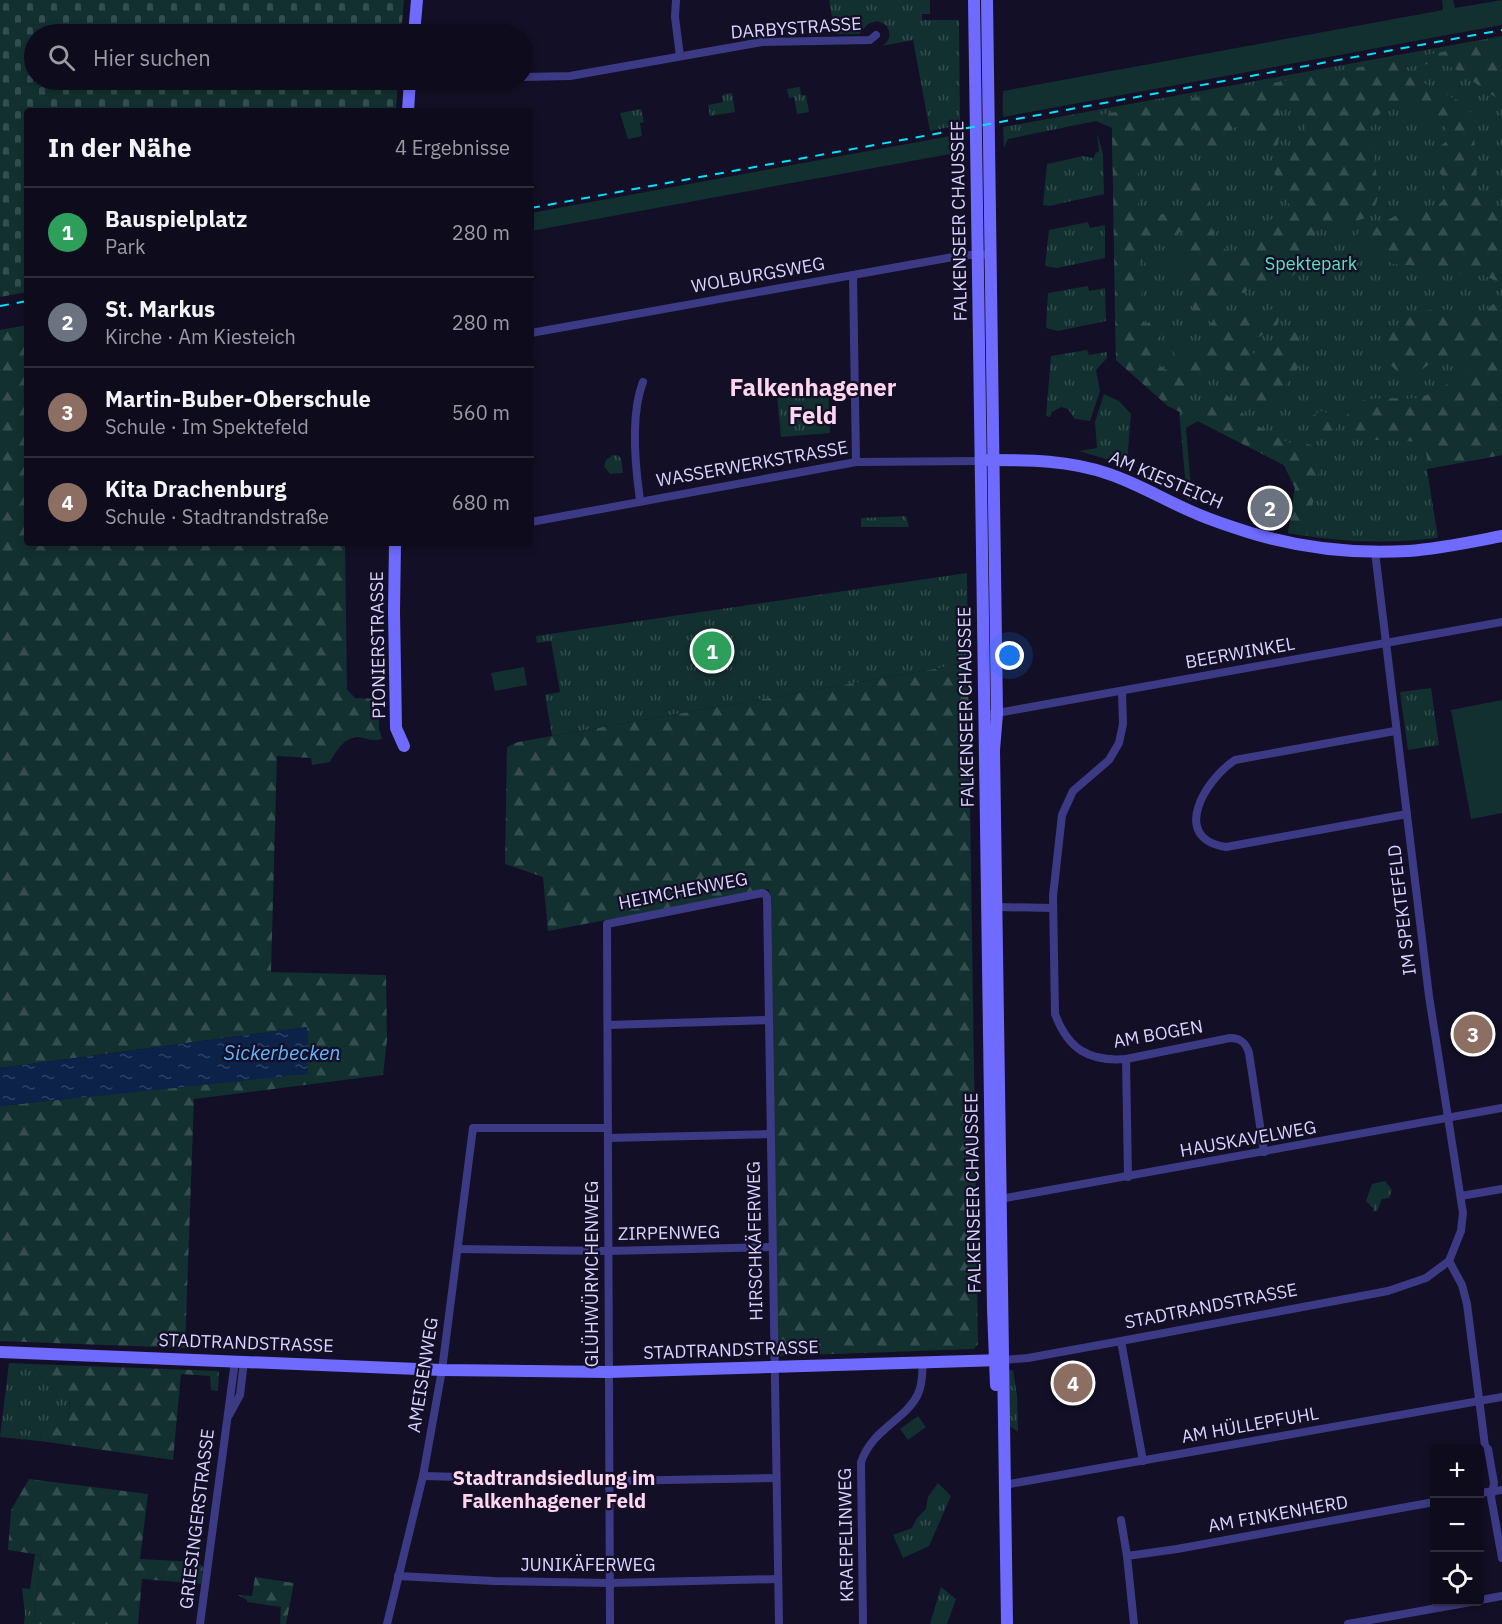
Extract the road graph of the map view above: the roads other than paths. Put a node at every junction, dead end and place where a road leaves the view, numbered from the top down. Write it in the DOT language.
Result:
graph roads {
  1 [pos="417,0"];
  2 [pos="676,0"];
  3 [pos="974,0"];
  4 [pos="987,0"];
  5 [pos="415,24"];
  6 [pos="876,35"];
  7 [pos="680,56"];
  8 [pos="534,77"];
  9 [pos="409,90"];
  10 [pos="408,108"];
  11 [pos="990,254"];
  12 [pos="977,255"];
  13 [pos="853,275"];
  14 [pos="534,332"];
  15 [pos="643,382"];
  16 [pos="987,460"];
  17 [pos="856,462"];
  18 [pos="640,500"];
  19 [pos="534,521"];
  20 [pos="1502,536"];
  21 [pos="395,546"];
  22 [pos="1375,552"];
  23 [pos="1502,622"];
  24 [pos="1385,644"];
  25 [pos="1122,691"];
  26 [pos="984,714"];
  27 [pos="997,714"];
  28 [pos="1395,731"];
  29 [pos="404,746"];
  30 [pos="1407,814"];
  31 [pos="765,894"];
  32 [pos="992,907"];
  33 [pos="1052,908"];
  34 [pos="607,924"];
  35 [pos="768,1020"];
  36 [pos="608,1025"];
  37 [pos="1126,1059"];
  38 [pos="1502,1108"];
  39 [pos="1447,1118"];
  40 [pos="608,1128"];
  41 [pos="770,1134"];
  42 [pos="608,1138"];
  43 [pos="1264,1152"];
  44 [pos="1128,1177"];
  45 [pos="1502,1188"];
  46 [pos="1461,1196"];
  47 [pos="996,1199"];
  48 [pos="772,1248"];
  49 [pos="458,1249"];
  50 [pos="608,1251"];
  51 [pos="1449,1261"];
  52 [pos="1121,1341"];
  53 [pos="0,1352"];
  54 [pos="998,1360"];
  55 [pos="239,1361"];
  56 [pos="923,1361"];
  57 [pos="774,1367"];
  58 [pos="442,1370"];
  59 [pos="608,1372"];
  60 [pos="1502,1397"];
  61 [pos="1479,1401"];
  62 [pos="1143,1461"];
  63 [pos="423,1476"];
  64 [pos="776,1478"];
  65 [pos="609,1481"];
  66 [pos="1004,1485"];
  67 [pos="1497,1490"];
  68 [pos="1430,1503"];
  69 [pos="1121,1520"];
  70 [pos="1127,1556"];
  71 [pos="1502,1558"];
  72 [pos="398,1576"];
  73 [pos="778,1579"];
  74 [pos="610,1582"];
  75 [pos="1502,1596"];
  76 [pos="1484,1599"];
  77 [pos="1449,1606"];
  78 [pos="200,1624"];
  79 [pos="387,1624"];
  80 [pos="610,1624"];
  81 [pos="779,1624"];
  82 [pos="863,1624"];
  83 [pos="1007,1624"];
  84 [pos="1134,1624"];
  85 [pos="1348,1624"];
  1 -- 5 [label="main road"];
  2 -- 7 [label="street"];
  3 -- 12 [label="main road, FALKENSEER CHAUSSEE"];
  4 -- 11 [label="main road, FALKENSEER CHAUSSEE"];
  6 -- 7 [label="street, DARBYSTRASSE"];
  7 -- 8 [label="street, DARBYSTRASSE"];
  9 -- 10 [label="main road"];
  11 -- 12 [label="street, WOLBURGSWEG"];
  11 -- 16 [label="main road, FALKENSEER CHAUSSEE"];
  12 -- 13 [label="street, WOLBURGSWEG"];
  12 -- 16 [label="main road, FALKENSEER CHAUSSEE"];
  13 -- 14 [label="street, WOLBURGSWEG"];
  13 -- 17 [label="street"];
  15 -- 18 [label="street"];
  16 -- 17 [label="street, WASSERWERKSTRASSE"];
  16 -- 22 [label="main road, AM KIESTEICH"];
  16 -- 26 [label="main road, FALKENSEER CHAUSSEE"];
  16 -- 27 [label="main road, FALKENSEER CHAUSSEE"];
  17 -- 18 [label="street, WASSERWERKSTRASSE"];
  18 -- 19 [label="street, WASSERWERKSTRASSE"];
  20 -- 22 [label="main road, AM KIESTEICH"];
  21 -- 29 [label="main road, PIONIERSTRASSE"];
  22 -- 24 [label="street, IM SPEKTEFELD"];
  23 -- 24 [label="street, BEERWINKEL"];
  24 -- 25 [label="street, BEERWINKEL"];
  24 -- 28 [label="street, IM SPEKTEFELD"];
  25 -- 27 [label="street, BEERWINKEL"];
  25 -- 33 [label="street, AM BOGEN"];
  26 -- 27 [label="street, BEERWINKEL"];
  26 -- 32 [label="main road, FALKENSEER CHAUSSEE"];
  27 -- 32 [label="main road, FALKENSEER CHAUSSEE"];
  28 -- 30 [label="street, IM SPEKTEFELD"];
  28 -- 30 [label="street"];
  30 -- 39 [label="street, IM SPEKTEFELD"];
  31 -- 34 [label="street, HEIMCHENWEG"];
  31 -- 35 [label="street, HIRSCHKÄFERWEG"];
  32 -- 33 [label="street"];
  32 -- 47 [label="main road, FALKENSEER CHAUSSEE"];
  33 -- 37 [label="street, AM BOGEN"];
  34 -- 36 [label="street, GLÜHWÜRMCHENWEG"];
  35 -- 36 [label="street"];
  35 -- 41 [label="street, HIRSCHKÄFERWEG"];
  36 -- 40 [label="street, GLÜHWÜRMCHENWEG"];
  37 -- 43 [label="street, AM BOGEN"];
  37 -- 44 [label="street"];
  38 -- 39 [label="street, HAUSKAVELWEG"];
  39 -- 43 [label="street, HAUSKAVELWEG"];
  39 -- 46 [label="street, IM SPEKTEFELD"];
  40 -- 42 [label="street, GLÜHWÜRMCHENWEG"];
  40 -- 49 [label="street, AMEISENWEG"];
  41 -- 42 [label="street"];
  41 -- 48 [label="street, HIRSCHKÄFERWEG"];
  42 -- 50 [label="street, GLÜHWÜRMCHENWEG"];
  43 -- 44 [label="street, HAUSKAVELWEG"];
  44 -- 47 [label="street, HAUSKAVELWEG"];
  45 -- 46 [label="street"];
  46 -- 51 [label="street, IM SPEKTEFELD"];
  47 -- 54 [label="main road, FALKENSEER CHAUSSEE"];
  48 -- 50 [label="street, ZIRPENWEG"];
  48 -- 57 [label="street, HIRSCHKÄFERWEG"];
  49 -- 50 [label="street, ZIRPENWEG"];
  49 -- 58 [label="street, AMEISENWEG"];
  50 -- 59 [label="street, GLÜHWÜRMCHENWEG"];
  51 -- 52 [label="street, STADTRANDSTRASSE"];
  51 -- 61 [label="street"];
  52 -- 54 [label="street, STADTRANDSTRASSE"];
  52 -- 62 [label="street"];
  53 -- 55 [label="main road, STADTRANDSTRASSE"];
  54 -- 56 [label="main road, STADTRANDSTRASSE"];
  54 -- 66 [label="main road, FALKENSEER CHAUSSEE"];
  55 -- 58 [label="main road, STADTRANDSTRASSE"];
  55 -- 78 [label="street, GRIESINGERSTRASSE"];
  56 -- 57 [label="main road, STADTRANDSTRASSE"];
  56 -- 82 [label="street, KRAEPELINWEG"];
  57 -- 59 [label="main road, STADTRANDSTRASSE"];
  57 -- 64 [label="street, HIRSCHKÄFERWEG"];
  58 -- 59 [label="main road, STADTRANDSTRASSE"];
  58 -- 63 [label="street, AMEISENWEG"];
  59 -- 65 [label="street, GLÜHWÜRMCHENWEG"];
  60 -- 61 [label="street, AM HÜLLEPFUHL"];
  61 -- 62 [label="street, AM HÜLLEPFUHL"];
  61 -- 67 [label="street"];
  62 -- 66 [label="street, AM HÜLLEPFUHL"];
  63 -- 65 [label="street"];
  63 -- 72 [label="street, AMEISENWEG"];
  64 -- 65 [label="street"];
  64 -- 73 [label="street, HIRSCHKÄFERWEG"];
  65 -- 74 [label="street, GLÜHWÜRMCHENWEG"];
  66 -- 83 [label="main road, FALKENSEER CHAUSSEE"];
  67 -- 71 [label="street"];
  68 -- 70 [label="street, AM FINKENHERD"];
  69 -- 70 [label="street"];
  70 -- 84 [label="street"];
  72 -- 74 [label="street, JUNIKÄFERWEG"];
  72 -- 79 [label="street, AMEISENWEG"];
  73 -- 74 [label="street, JUNIKÄFERWEG"];
  73 -- 81 [label="street, HIRSCHKÄFERWEG"];
  74 -- 80 [label="street, GLÜHWÜRMCHENWEG"];
  75 -- 76 [label="street"];
  77 -- 85 [label="street"];
}
